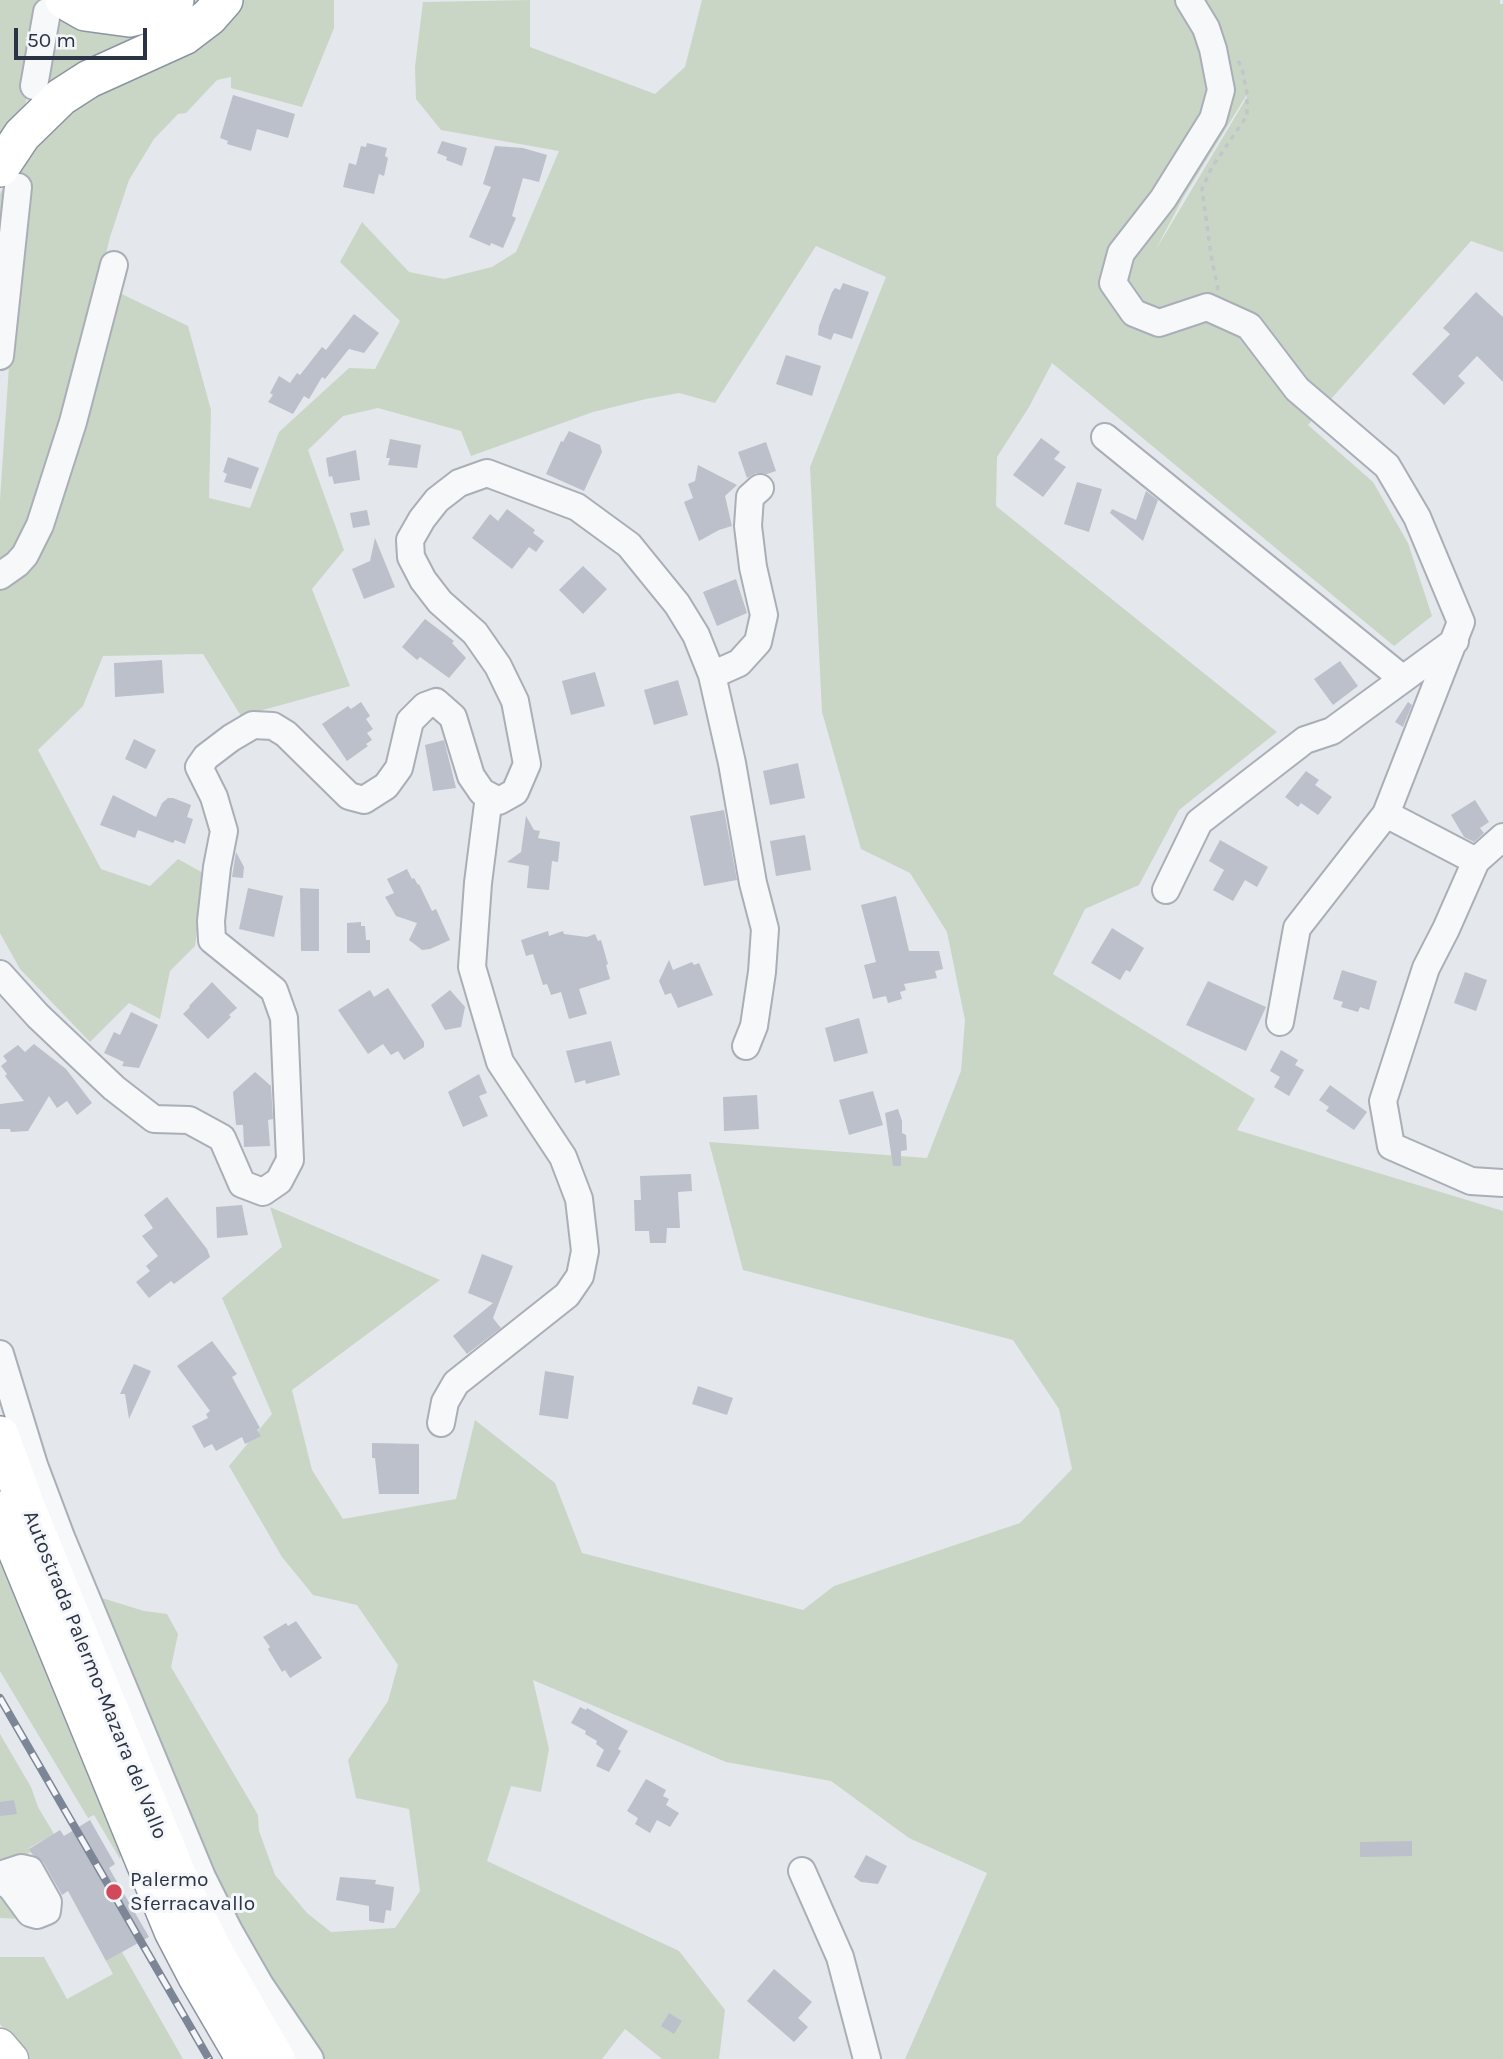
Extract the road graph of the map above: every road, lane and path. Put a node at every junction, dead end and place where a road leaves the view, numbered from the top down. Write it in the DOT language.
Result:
graph roads {
  1 [pos="175,0"];
  2 [pos="224,0"];
  3 [pos="1189,0"];
  4 [pos="56,6"];
  5 [pos="1236,58"];
  6 [pos="34,86"];
  7 [pos="9,177"];
  8 [pos="114,265"];
  9 [pos="1221,313"];
  10 [pos="0,356"];
  11 [pos="1105,437"];
  12 [pos="760,488"];
  13 [pos="0,576"];
  14 [pos="1455,641"];
  15 [pos="712,675"];
  16 [pos="1403,679"];
  17 [pos="489,796"];
  18 [pos="1386,814"];
  19 [pos="1503,838"];
  20 [pos="1476,861"];
  21 [pos="1166,890"];
  22 [pos="0,974"];
  23 [pos="1280,1022"];
  24 [pos="746,1046"];
  25 [pos="1503,1183"];
  26 [pos="0,1354"];
  27 [pos="441,1423"];
  28 [pos="0,1435"];
  29 [pos="0,1510"];
  30 [pos="803,1871"];
  31 [pos="0,2045"];
  32 [pos="12,2059"];
  33 [pos="245,2059"];
  34 [pos="276,2059"];
  35 [pos="310,2059"];
  36 [pos="867,2059"];
  1 -- 4 [label="highway"];
  2 -- 7 [label="highway"];
  3 -- 9 [label="street"];
  4 -- 6 [label="street"];
  5 -- 9 [label="path"];
  7 -- 10 [label="street"];
  8 -- 13 [label="street"];
  9 -- 14 [label="street"];
  11 -- 16 [label="street"];
  12 -- 15 [label="street"];
  14 -- 16 [label="street"];
  14 -- 18 [label="street"];
  15 -- 17 [label="street"];
  15 -- 24 [label="street"];
  16 -- 21 [label="street"];
  17 -- 22 [label="street"];
  17 -- 27 [label="street"];
  18 -- 20 [label="street"];
  18 -- 23 [label="street"];
  19 -- 20 [label="street"];
  20 -- 25 [label="street"];
  26 -- 35 [label="street"];
  28 -- 34 [label="highway, Autostrada Palermo-Mazara del Vallo"];
  29 -- 33 [label="highway, Autostrada Palermo-Mazara del Vallo"];
  30 -- 36 [label="street"];
  31 -- 32 [label="main road"];
}
